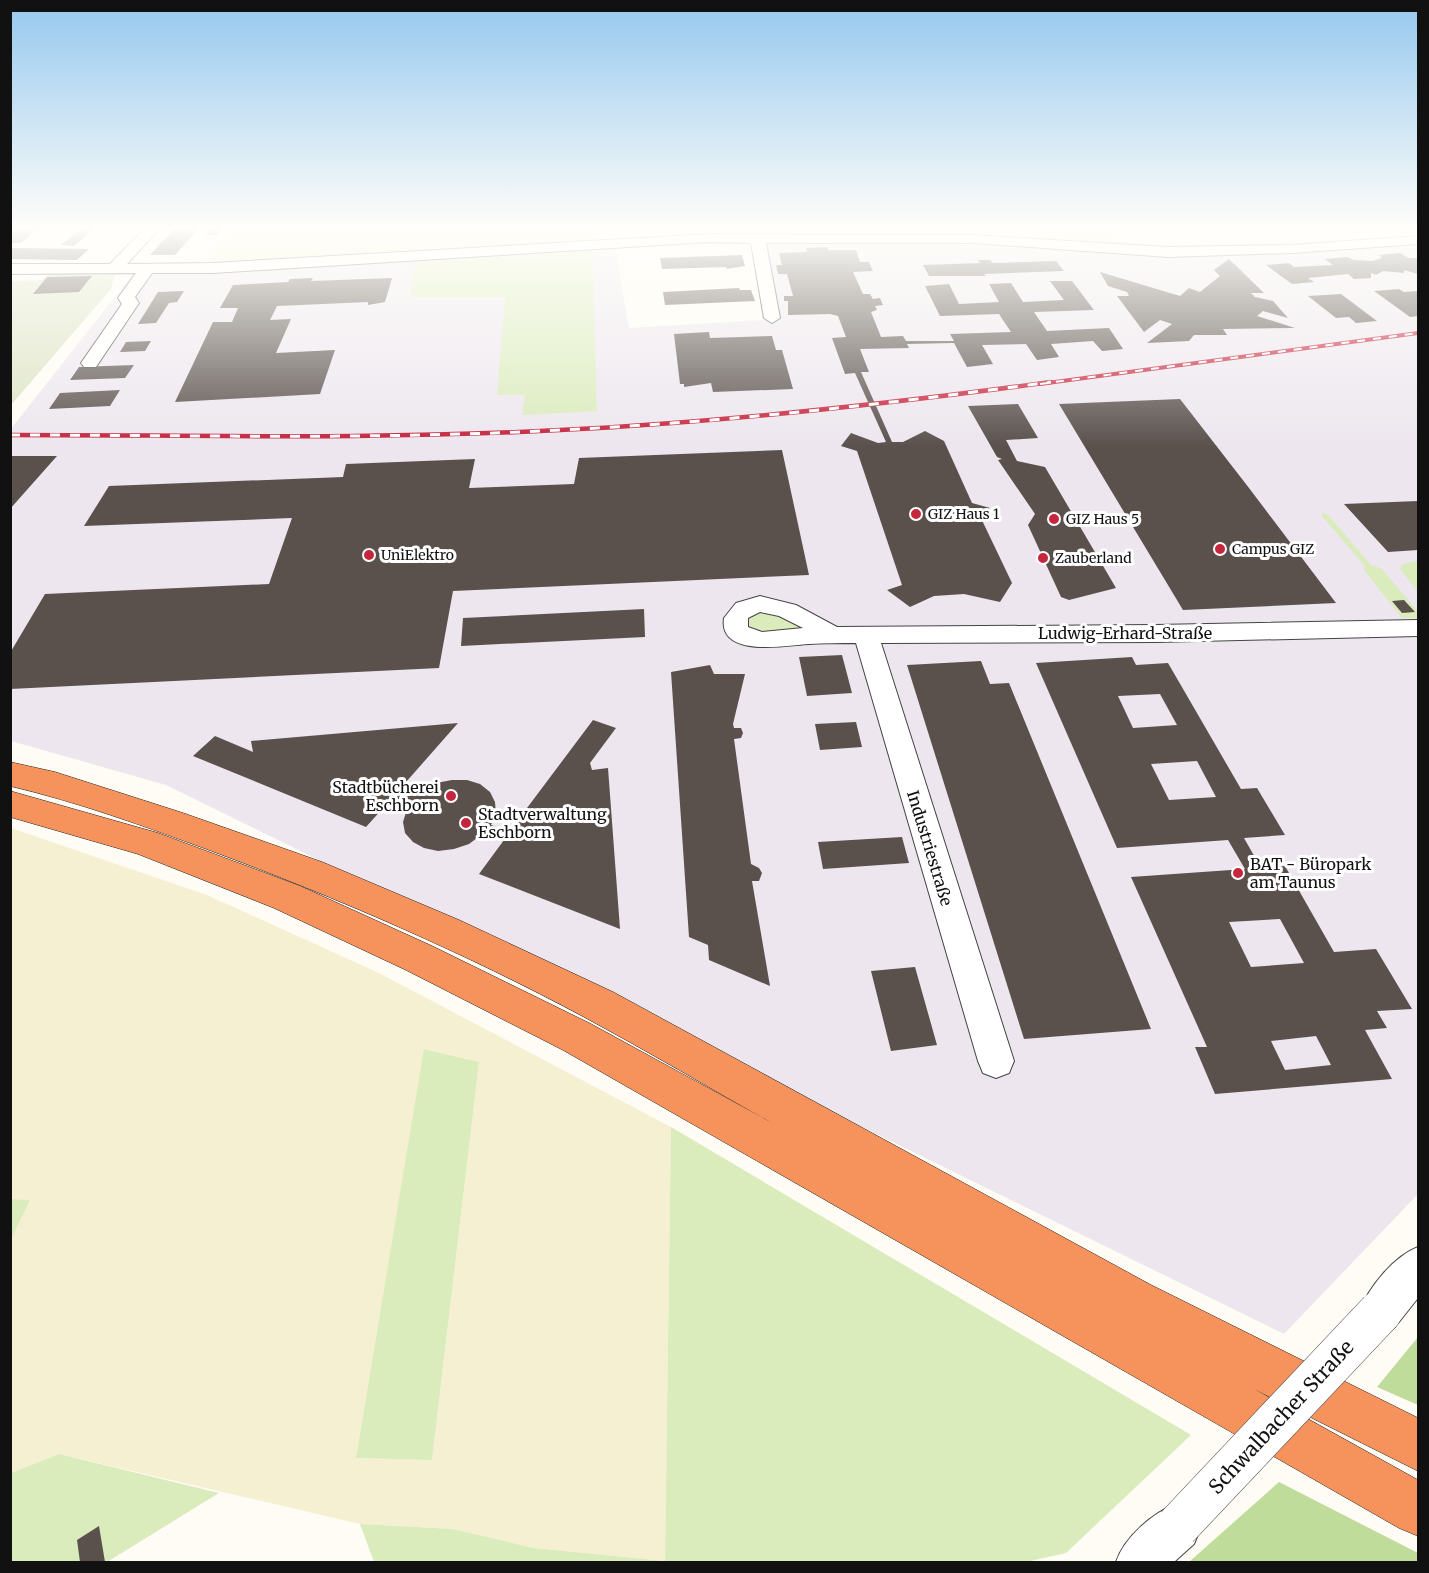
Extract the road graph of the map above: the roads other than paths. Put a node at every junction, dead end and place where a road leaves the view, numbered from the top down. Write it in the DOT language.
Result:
graph roads {
  1 [pos="128,300"];
  2 [pos="769,300"];
  3 [pos="772,318"];
  4 [pos="90,363"];
  5 [pos="1419,628"];
  6 [pos="831,634"];
  7 [pos="866,635"];
  8 [pos="10,774"];
  9 [pos="10,804"];
  10 [pos="996,1061"];
  11 [pos="1419,1267"];
  12 [pos="1419,1445"];
  13 [pos="1419,1509"];
  14 [pos="1140,1563"];
  1 -- 4 [label="street"];
  2 -- 3 [label="street"];
  5 -- 7 [label="street, Ludwig-Erhard-Straße"];
  6 -- 7 [label="street, Ludwig-Erhard-Straße"];
  7 -- 10 [label="street, Industriestraße"];
  8 -- 12 [label="highway"];
  9 -- 13 [label="highway"];
  11 -- 14 [label="street, Schwalbacher Straße, bridge"];
}
